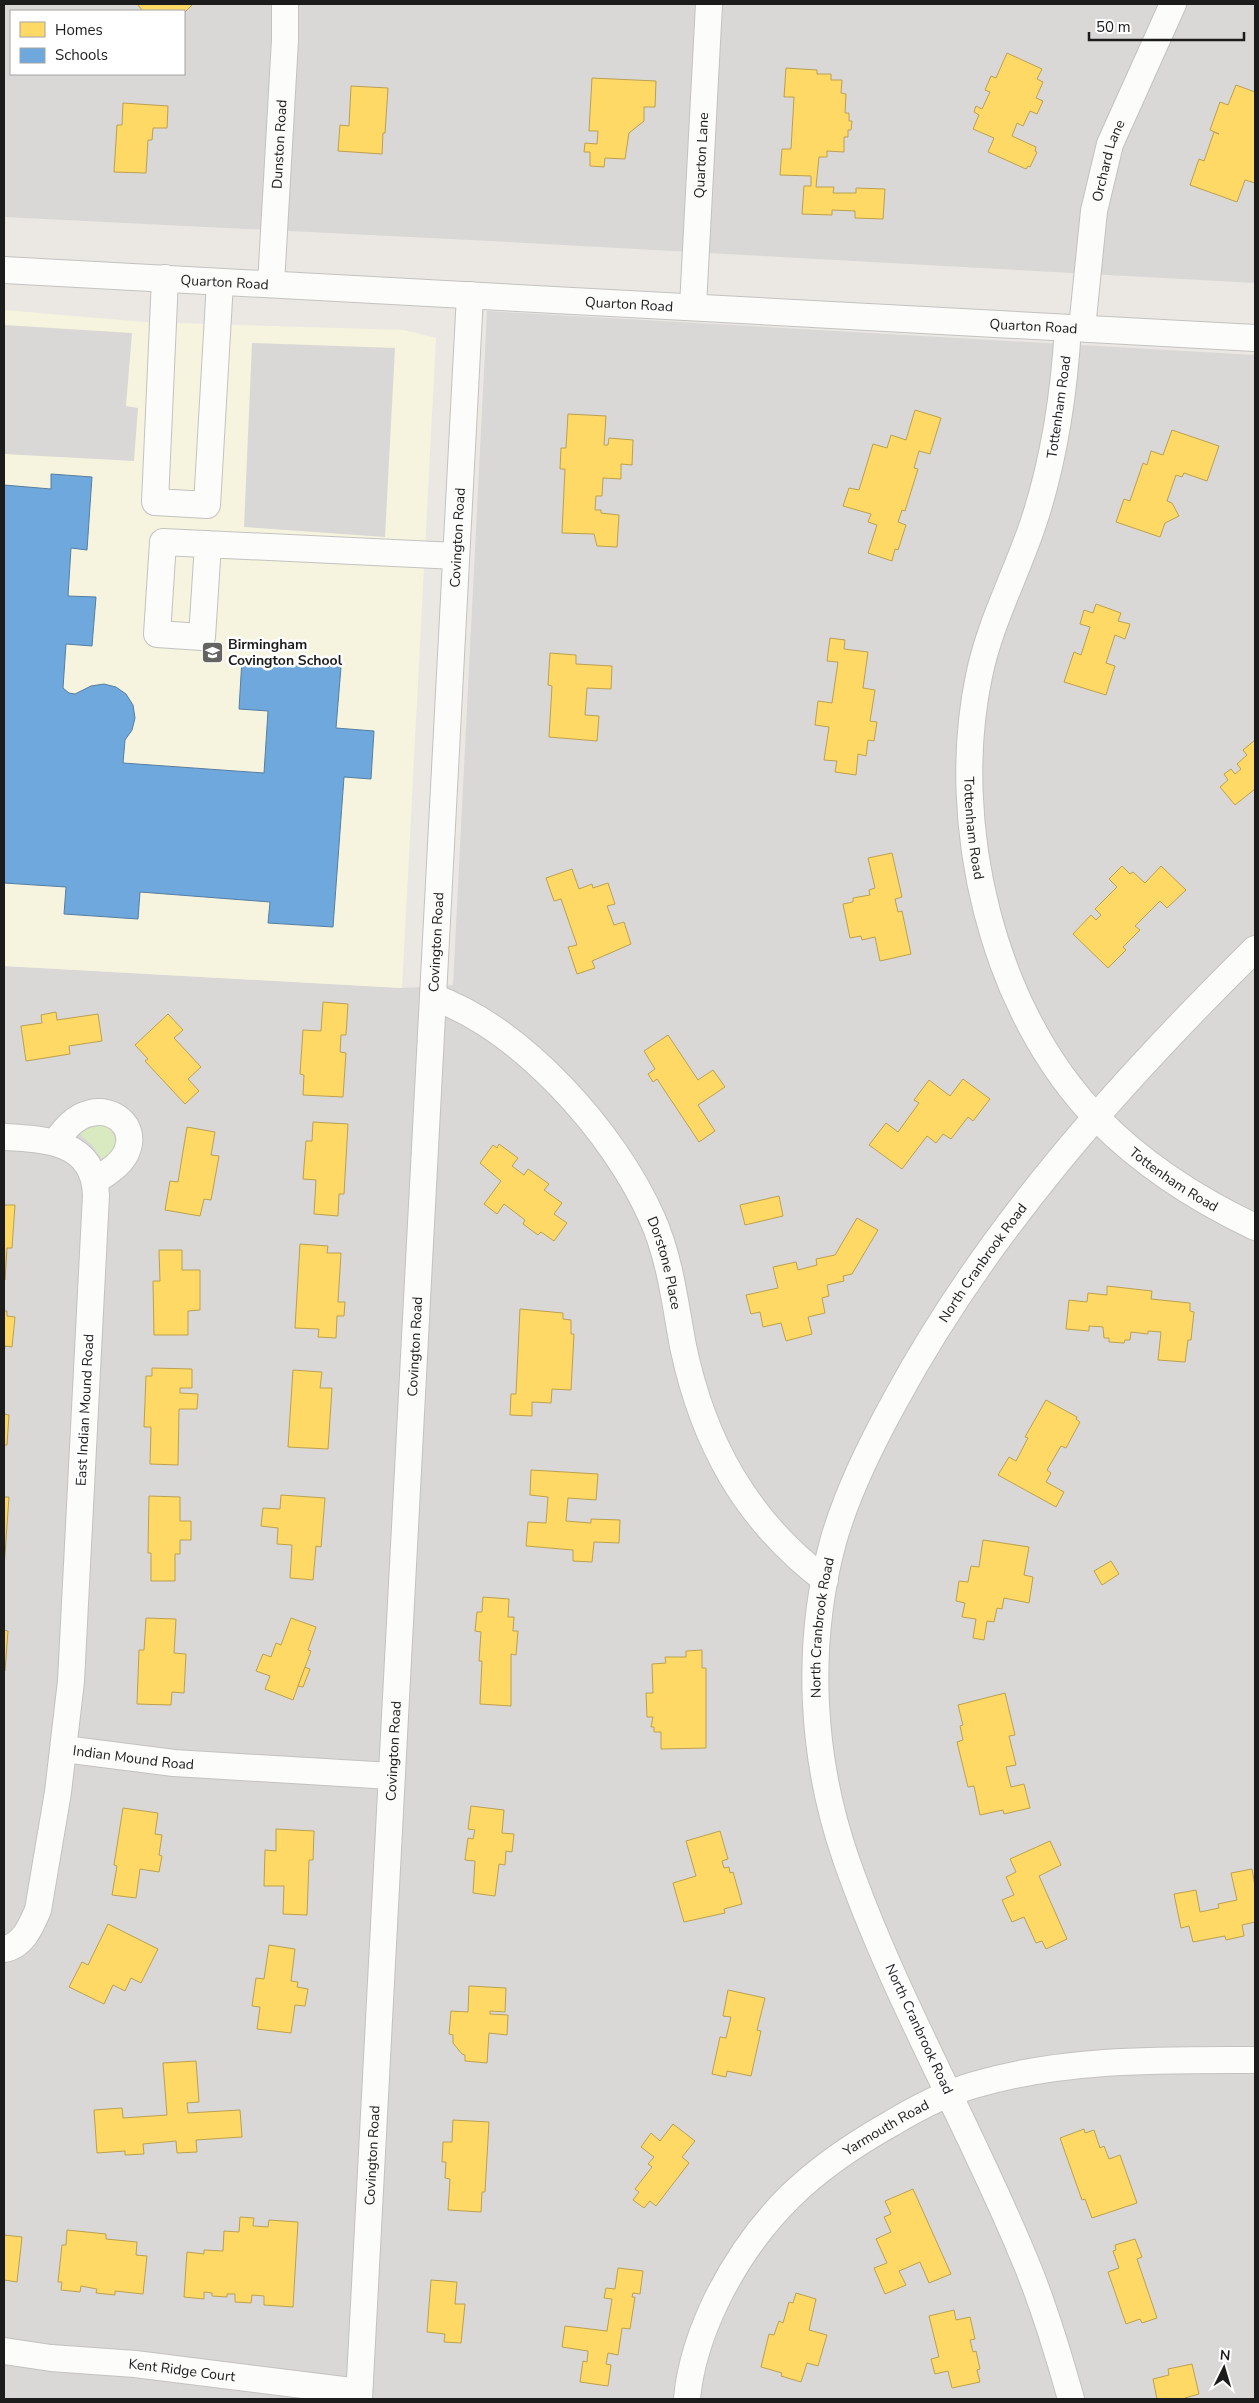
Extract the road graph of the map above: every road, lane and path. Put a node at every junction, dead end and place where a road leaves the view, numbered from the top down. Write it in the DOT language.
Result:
graph roads {
  1 [pos="285,4"];
  2 [pos="709,4"];
  3 [pos="1173,4"];
  4 [pos="4,270"];
  5 [pos="165,278"];
  6 [pos="220,282"];
  7 [pos="271,284"];
  8 [pos="470,295"];
  9 [pos="693,306"];
  10 [pos="1075,328"];
  11 [pos="1255,338"];
  12 [pos="208,544"];
  13 [pos="456,556"];
  14 [pos="1255,949"];
  15 [pos="433,998"];
  16 [pos="1097,1118"];
  17 [pos="4,1136"];
  18 [pos="55,1142"];
  19 [pos="95,1181"];
  20 [pos="1255,1227"];
  21 [pos="825,1580"];
  22 [pos="64,1749"];
  23 [pos="391,1776"];
  24 [pos="4,1949"];
  25 [pos="1255,2060"];
  26 [pos="950,2094"];
  27 [pos="4,2350"];
  28 [pos="359,2395"];
  29 [pos="687,2399"];
  30 [pos="1071,2399"];
  1 -- 7 [label="street, Dunston Road"];
  2 -- 9 [label="street, Quarton Lane"];
  3 -- 10 [label="street, Orchard Lane"];
  4 -- 5 [label="street, Quarton Road"];
  5 -- 6 [label="street, Quarton Road"];
  5 -- 6 [label="street"];
  6 -- 7 [label="street, Quarton Road"];
  7 -- 8 [label="street, Quarton Road"];
  8 -- 9 [label="street, Quarton Road"];
  8 -- 13 [label="street, Covington Road"];
  9 -- 10 [label="street, Quarton Road"];
  10 -- 11 [label="street, Quarton Road"];
  10 -- 16 [label="street, Tottenham Road"];
  12 -- 13 [label="street"];
  13 -- 15 [label="street, Covington Road"];
  14 -- 16 [label="street, North Cranbrook Road"];
  15 -- 21 [label="street, Dorstone Place"];
  15 -- 23 [label="street, Covington Road"];
  16 -- 20 [label="street, Tottenham Road"];
  16 -- 21 [label="street, North Cranbrook Road"];
  17 -- 18 [label="street"];
  18 -- 19 [label="street"];
  18 -- 19 [label="street"];
  19 -- 22 [label="street, East Indian Mound Road"];
  21 -- 26 [label="street, North Cranbrook Road"];
  22 -- 23 [label="street, Indian Mound Road"];
  22 -- 24 [label="street, Indian Mound Road"];
  23 -- 28 [label="street, Covington Road"];
  25 -- 26 [label="street, Yarmouth Road"];
  26 -- 29 [label="street, Yarmouth Road"];
  26 -- 30 [label="street, North Cranbrook Road"];
  27 -- 28 [label="street, Kent Ridge Court"];
}
